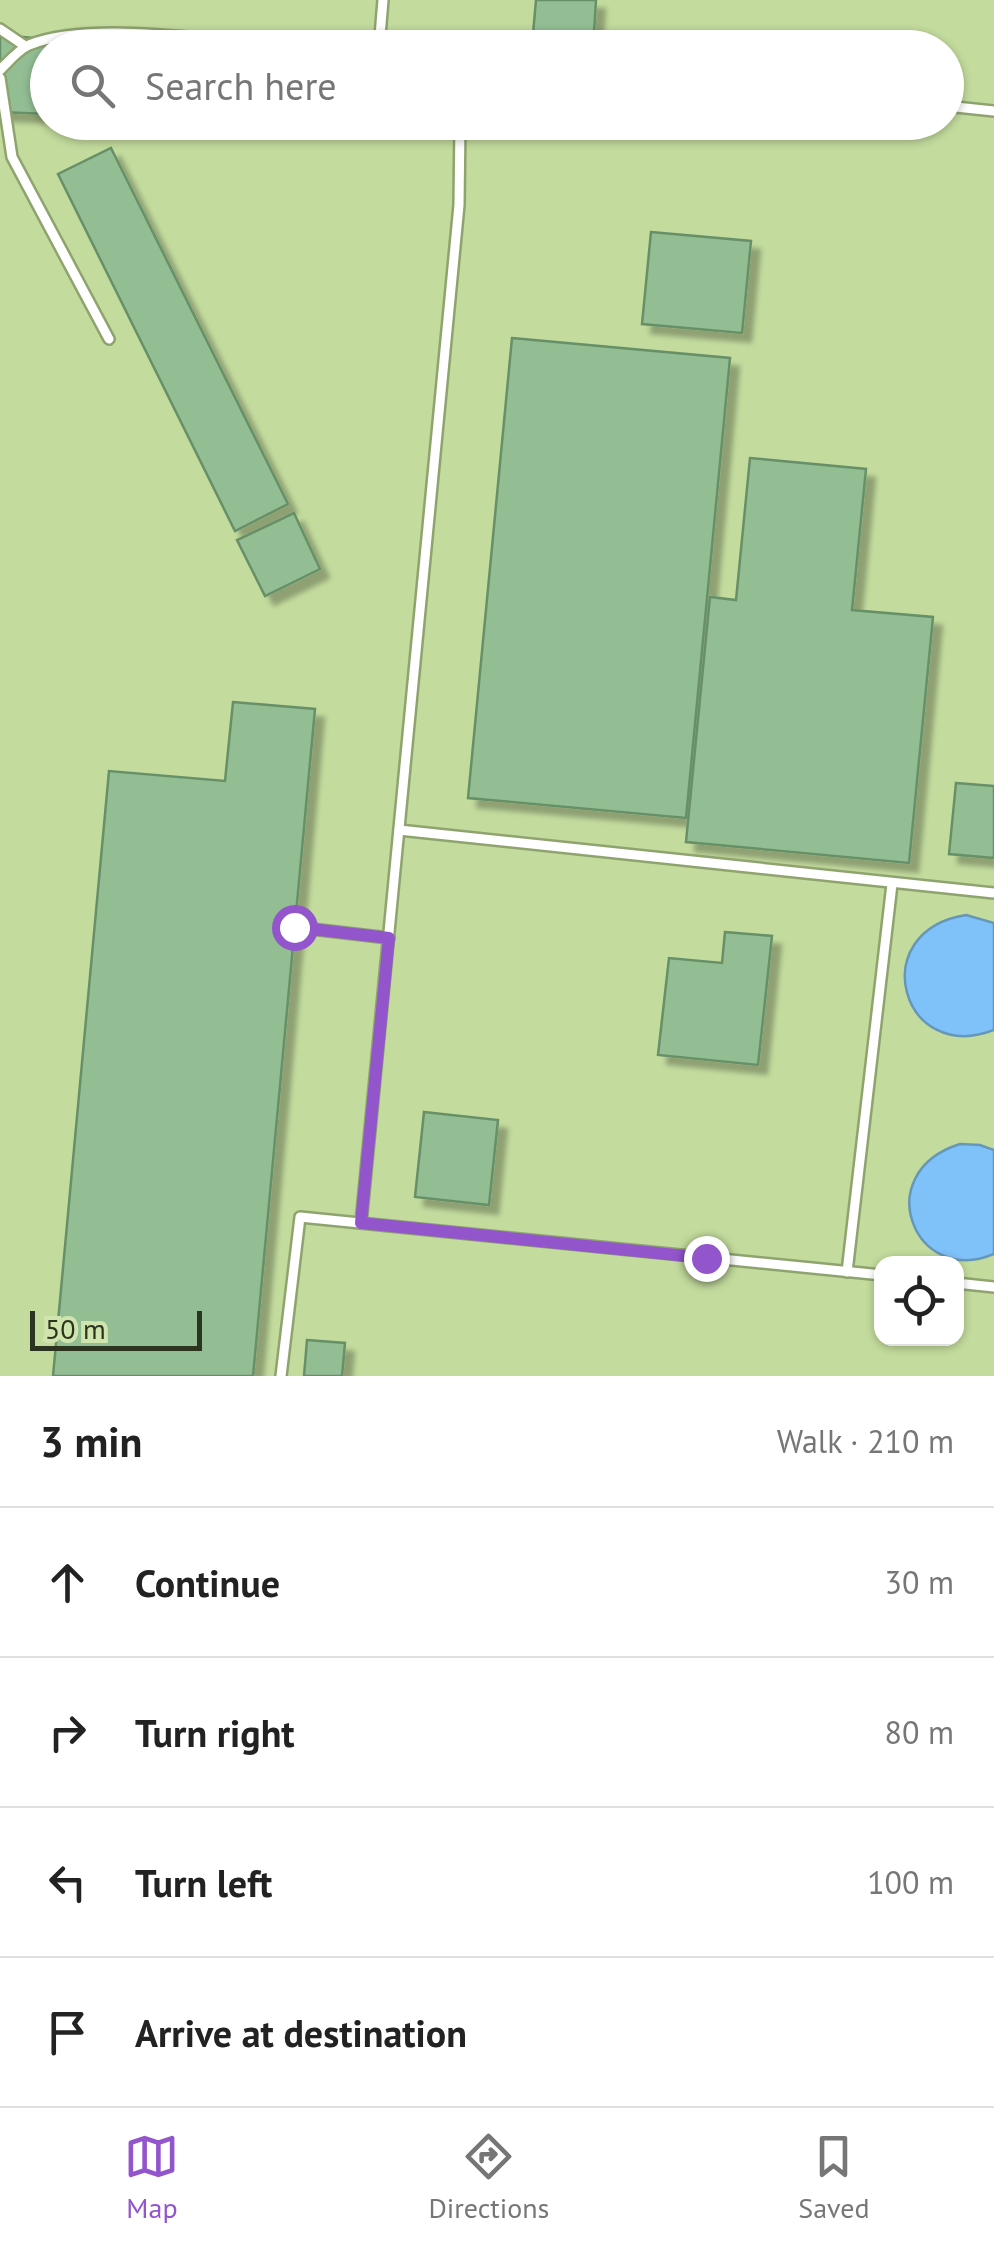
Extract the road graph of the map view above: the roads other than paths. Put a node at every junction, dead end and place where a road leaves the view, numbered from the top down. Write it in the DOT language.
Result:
graph roads {
  1 [pos="383,0"];
  2 [pos="0,30"];
  3 [pos="380,30"];
  4 [pos="30,45"];
  5 [pos="25,46"];
  6 [pos="0,74"];
  7 [pos="964,108"];
  8 [pos="994,111"];
  9 [pos="460,140"];
  10 [pos="109,339"];
  11 [pos="399,830"];
  12 [pos="892,884"];
  13 [pos="994,893"];
  14 [pos="294,927"];
  15 [pos="389,938"];
  16 [pos="361,1223"];
  17 [pos="847,1272"];
  18 [pos="874,1275"];
  19 [pos="964,1284"];
  20 [pos="994,1287"];
  21 [pos="281,1376"];
  1 -- 3 [label="lane"];
  2 -- 5 [label="lane"];
  4 -- 5 [label="lane"];
  5 -- 6 [label="lane"];
  6 -- 10 [label="lane"];
  7 -- 8 [label="lane"];
  9 -- 11 [label="lane"];
  11 -- 12 [label="lane"];
  11 -- 15 [label="lane"];
  12 -- 13 [label="lane"];
  12 -- 17 [label="lane"];
  14 -- 15 [label="lane"];
  15 -- 16 [label="lane"];
  16 -- 17 [label="lane"];
  16 -- 21 [label="lane"];
  17 -- 18 [label="lane"];
  19 -- 20 [label="lane"];
}
